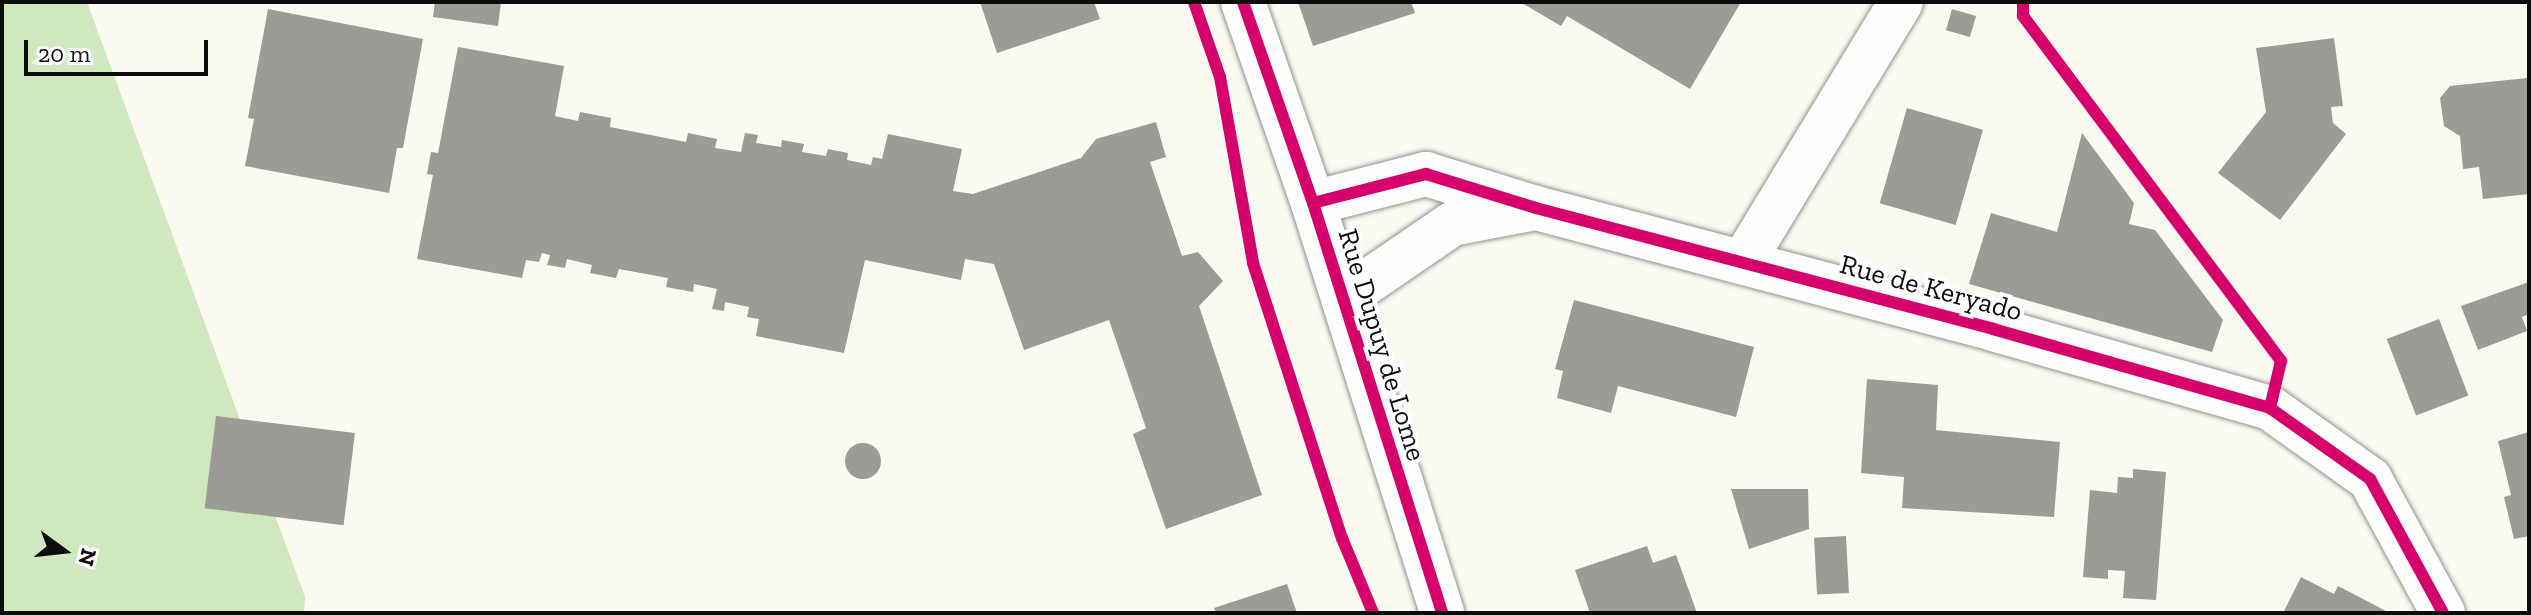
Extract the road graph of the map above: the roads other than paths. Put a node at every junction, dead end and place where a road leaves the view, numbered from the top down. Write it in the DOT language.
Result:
graph roads {
  1 [pos="1243,2"];
  2 [pos="1901,2"];
  3 [pos="1313,203"];
  4 [pos="1536,208"];
  5 [pos="1743,262"];
  6 [pos="1344,298"];
  7 [pos="1442,613"];
  8 [pos="2443,613"];
  1 -- 3 [label="street, Rue Dupuy de Lome"];
  2 -- 5 [label="street"];
  3 -- 4 [label="street, Rue de Keryado"];
  3 -- 6 [label="street, Rue Dupuy de Lome"];
  4 -- 5 [label="street, Rue de Keryado"];
  4 -- 6 [label="street, Rue de Keryado"];
  5 -- 8 [label="street, Rue de Keryado"];
  6 -- 7 [label="street, Rue Dupuy de Lome"];
}
